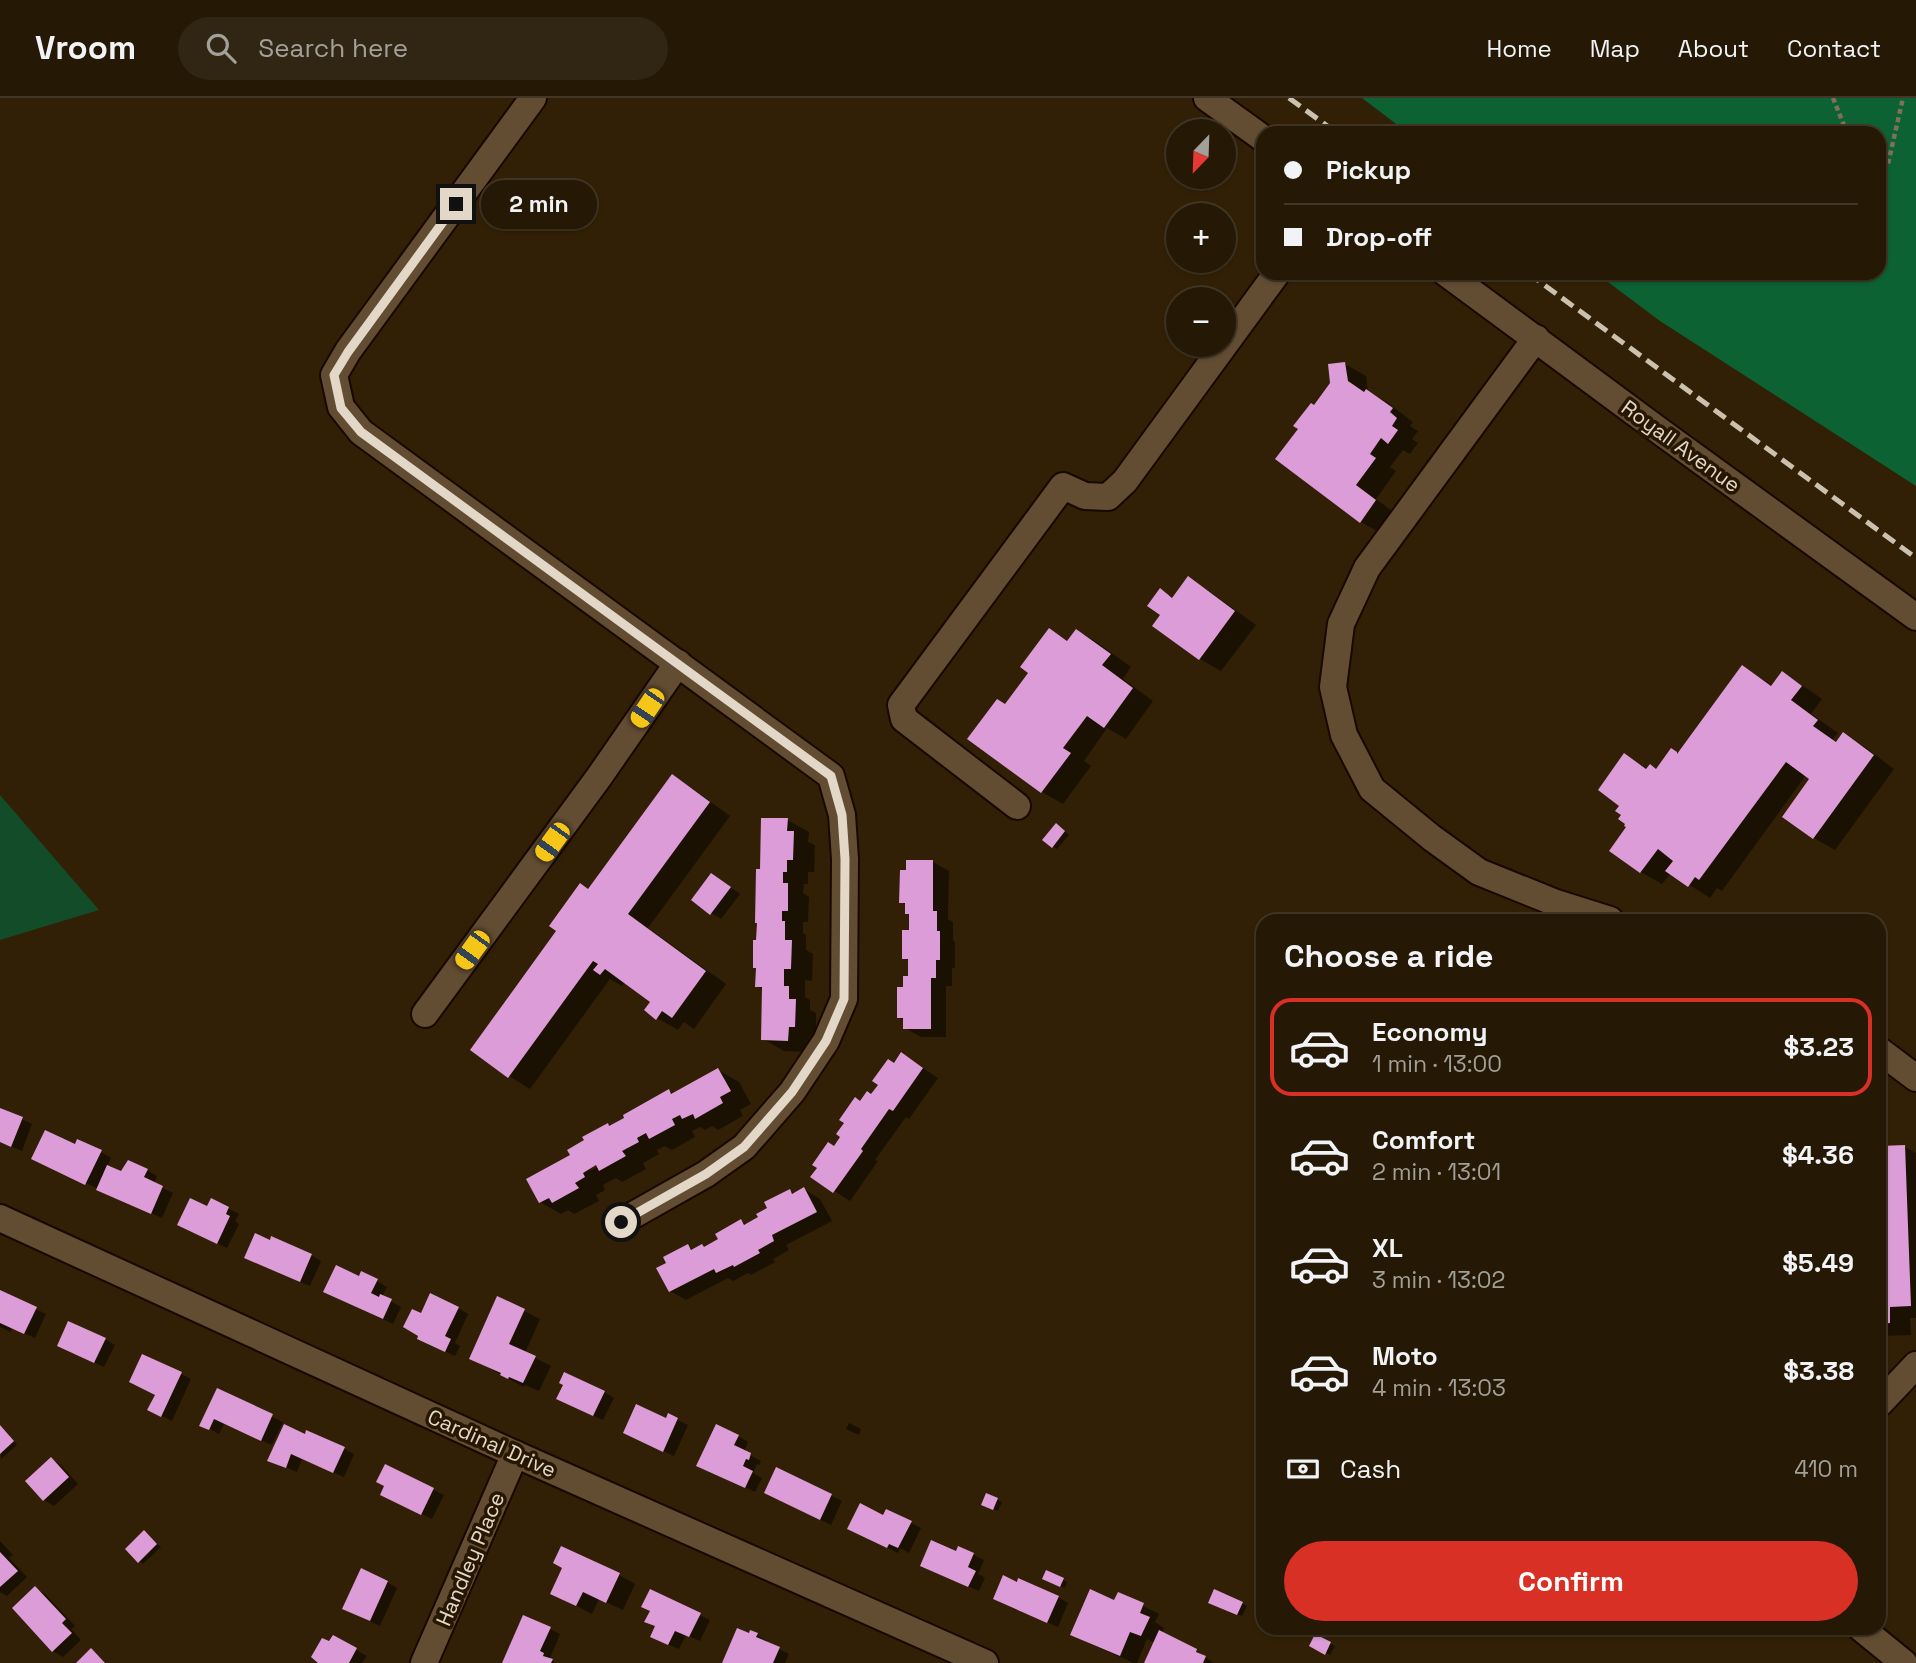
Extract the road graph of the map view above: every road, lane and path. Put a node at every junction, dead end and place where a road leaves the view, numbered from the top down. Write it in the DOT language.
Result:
graph roads {
  1 [pos="533,98"];
  2 [pos="1207,98"];
  3 [pos="1833,98"];
  4 [pos="1903,98"];
  5 [pos="1844,126"];
  6 [pos="1256,133"];
  7 [pos="1886,164"];
  8 [pos="1271,280"];
  9 [pos="1457,280"];
  10 [pos="1536,338"];
  11 [pos="1916,617"];
  12 [pos="678,663"];
  13 [pos="1017,806"];
  14 [pos="1591,914"];
  15 [pos="425,1014"];
  16 [pos="1886,1056"];
  17 [pos="1916,1078"];
  18 [pos="0,1218"];
  19 [pos="621,1222"];
  20 [pos="1916,1365"];
  21 [pos="1886,1397"];
  22 [pos="515,1454"];
  23 [pos="1870,1635"];
  24 [pos="424,1663"];
  25 [pos="985,1663"];
  26 [pos="1904,1663"];
  1 -- 12 [label="street"];
  2 -- 6 [label="street"];
  3 -- 5 [label="path"];
  4 -- 7 [label="path"];
  8 -- 13 [label="street"];
  9 -- 10 [label="street, Royall Avenue"];
  10 -- 11 [label="street, Royall Avenue"];
  10 -- 14 [label="street"];
  12 -- 15 [label="street"];
  12 -- 19 [label="street"];
  16 -- 17 [label="street"];
  18 -- 22 [label="street, Cardinal Drive"];
  20 -- 21 [label="street"];
  22 -- 24 [label="street, Handley Place"];
  22 -- 25 [label="street, Cardinal Drive"];
  23 -- 26 [label="street"];
}
